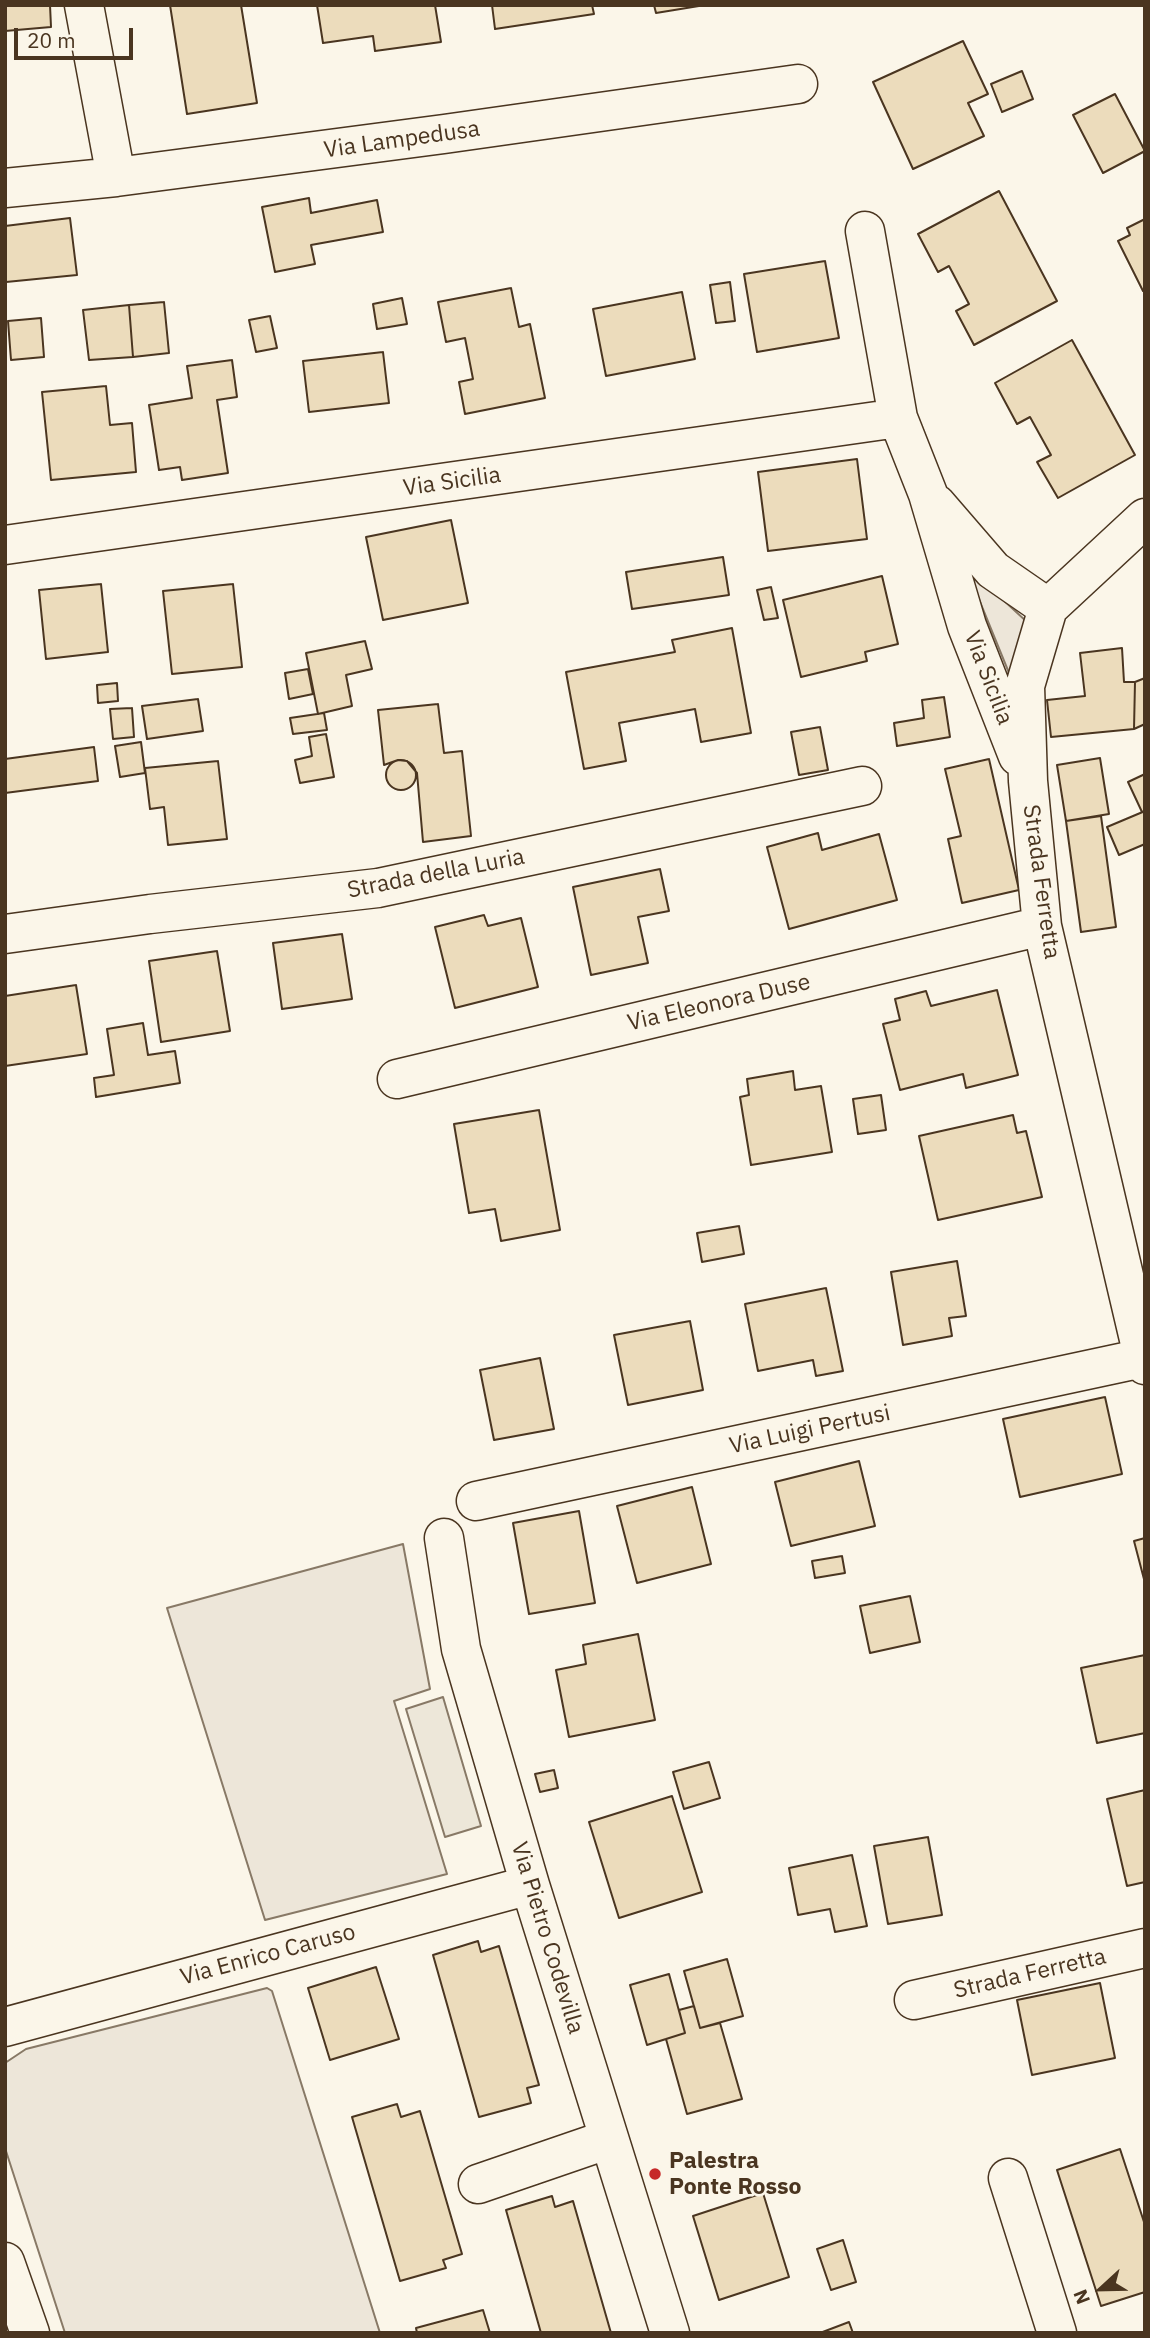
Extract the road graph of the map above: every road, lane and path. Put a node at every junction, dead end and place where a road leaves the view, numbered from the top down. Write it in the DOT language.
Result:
graph roads {
  1 [pos="84,5"];
  2 [pos="798,84"];
  3 [pos="116,177"];
  4 [pos="5,188"];
  5 [pos="865,231"];
  6 [pos="898,418"];
  7 [pos="928,495"];
  8 [pos="1145,518"];
  9 [pos="5,545"];
  10 [pos="1048,608"];
  11 [pos="1028,781"];
  12 [pos="862,786"];
  13 [pos="1042,926"];
  14 [pos="5,934"];
  15 [pos="397,1079"];
  16 [pos="1144,1362"];
  17 [pos="476,1502"];
  18 [pos="444,1538"];
  19 [pos="530,1885"];
  20 [pos="1145,1948"];
  21 [pos="914,2000"];
  22 [pos="5,2027"];
  23 [pos="609,2140"];
  24 [pos="1008,2178"];
  25 [pos="478,2184"];
  26 [pos="5,2262"];
  27 [pos="30,2333"];
  28 [pos="670,2333"];
  29 [pos="1057,2333"];
  1 -- 3 [label="street"];
  2 -- 3 [label="street, Via Lampedusa"];
  3 -- 4 [label="street, Via Lampedusa"];
  5 -- 6 [label="street, Via Sicilia"];
  6 -- 7 [label="street, Via Sicilia"];
  6 -- 9 [label="street, Via Sicilia"];
  7 -- 10 [label="street, Via Sicilia"];
  7 -- 11 [label="street, Via Sicilia"];
  8 -- 10 [label="street"];
  10 -- 11 [label="street, Strada Ferretta"];
  11 -- 13 [label="street, Strada Ferretta"];
  12 -- 14 [label="street, Strada della Luria"];
  13 -- 15 [label="street, Via Eleonora Duse"];
  13 -- 16 [label="street, Strada Ferretta"];
  16 -- 17 [label="street, Via Luigi Pertusi"];
  18 -- 19 [label="street, Via Pietro Codevilla"];
  19 -- 22 [label="street, Via Enrico Caruso"];
  19 -- 23 [label="street, Via Pietro Codevilla"];
  20 -- 21 [label="street, Strada Ferretta"];
  23 -- 25 [label="street"];
  23 -- 28 [label="street, Via Pietro Codevilla"];
  24 -- 29 [label="street"];
  26 -- 27 [label="street"];
}
